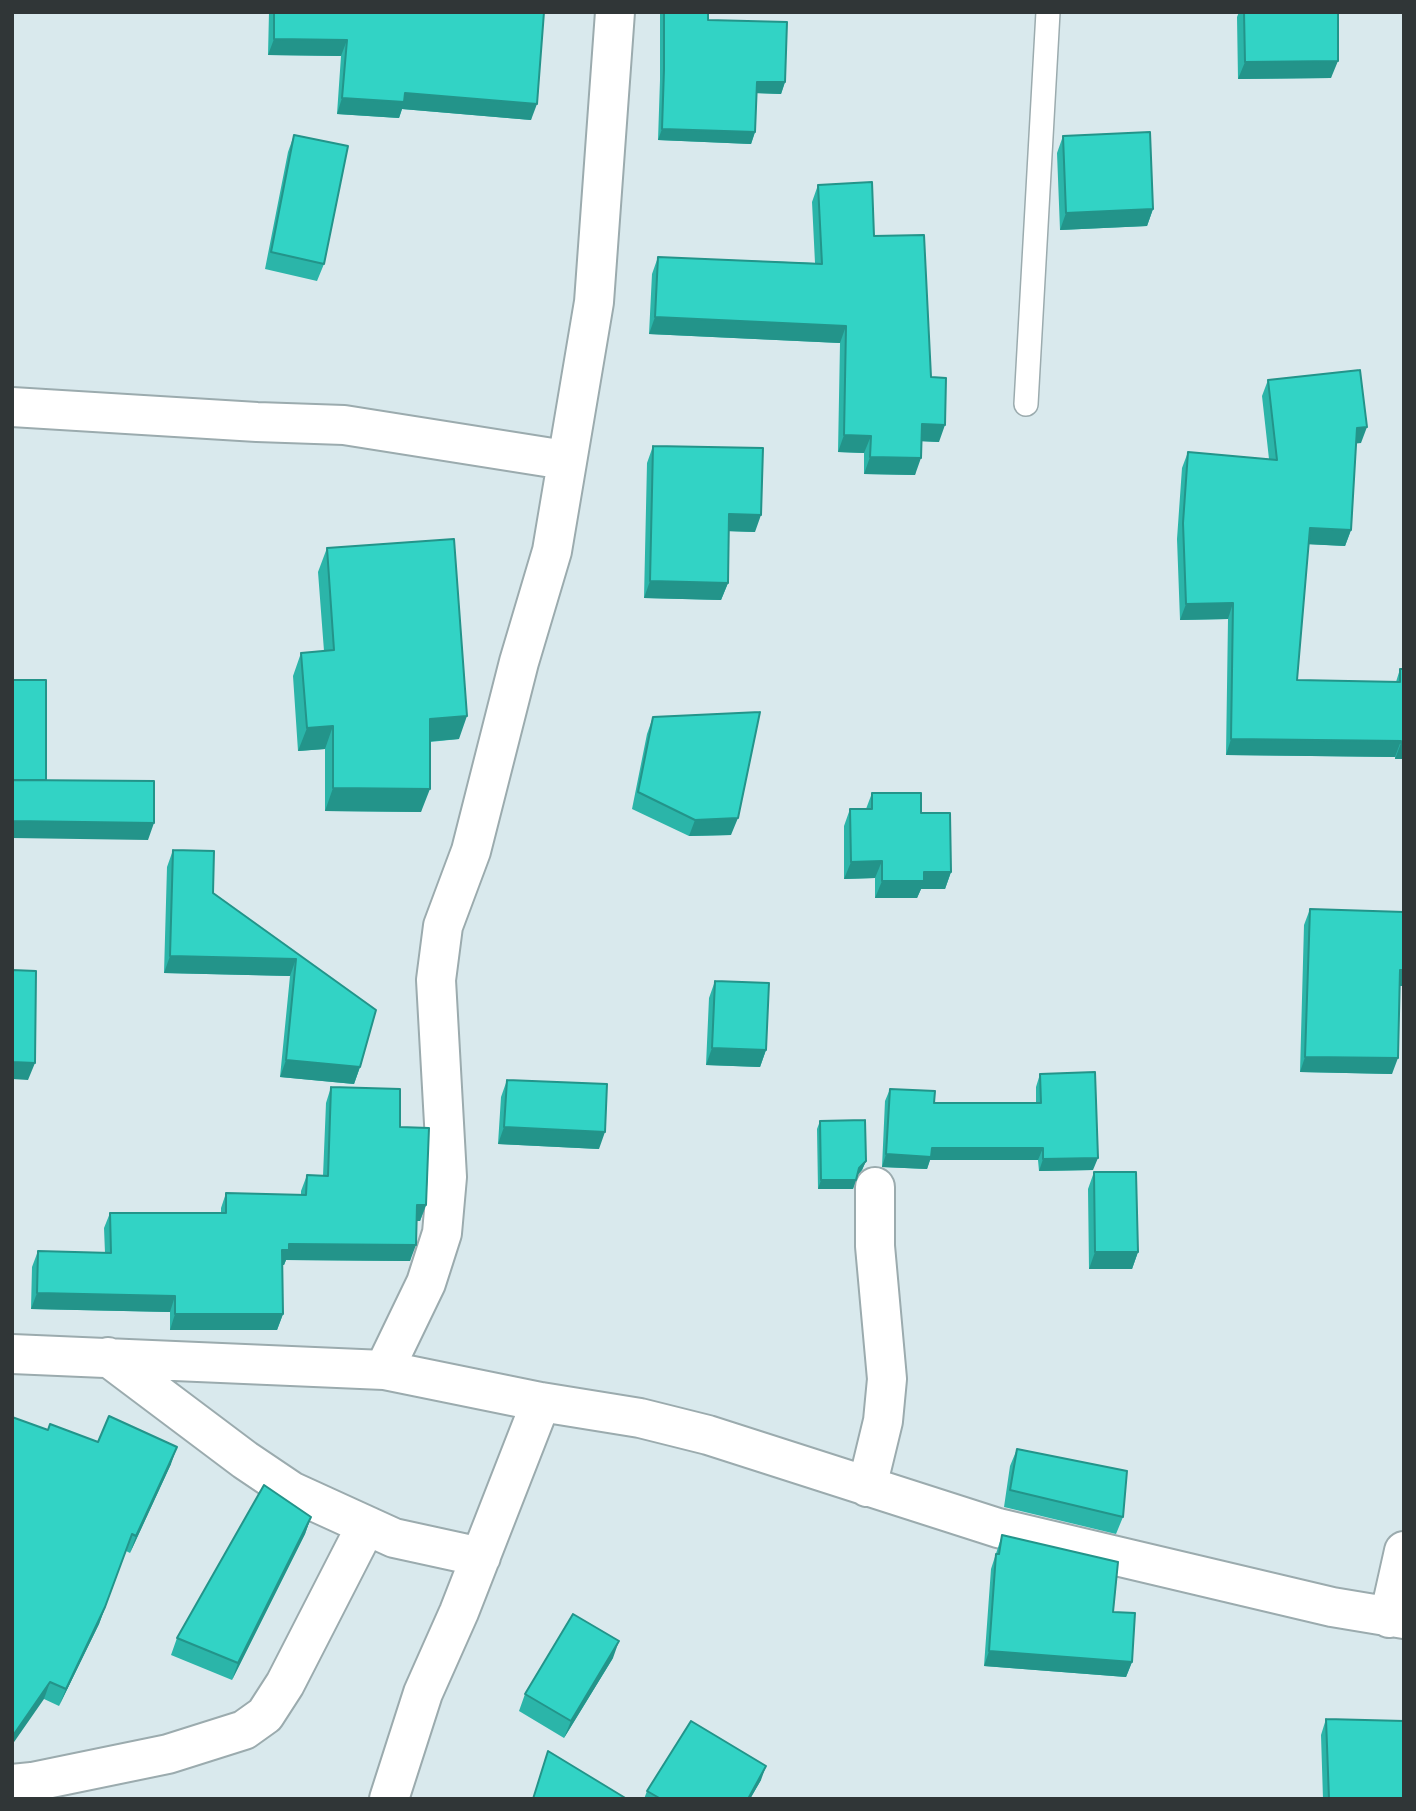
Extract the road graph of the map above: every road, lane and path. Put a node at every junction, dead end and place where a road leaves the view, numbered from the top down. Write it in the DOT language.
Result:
graph roads {
  1 [pos="615,12"];
  2 [pos="1048,12"];
  3 [pos="1026,404"];
  4 [pos="12,407"];
  5 [pos="565,460"];
  6 [pos="874,1187"];
  7 [pos="12,1354"];
  8 [pos="108,1357"];
  9 [pos="384,1370"];
  10 [pos="541,1402"];
  11 [pos="867,1487"];
  12 [pos="366,1526"];
  13 [pos="1404,1551"];
  14 [pos="481,1557"];
  15 [pos="1396,1619"];
  16 [pos="33,1788"];
  17 [pos="388,1799"];
  1 -- 5 [label="street"];
  2 -- 3 [label="lane"];
  4 -- 5 [label="street"];
  5 -- 9 [label="street"];
  6 -- 11 [label="street"];
  7 -- 8 [label="street"];
  8 -- 9 [label="street"];
  8 -- 12 [label="street"];
  9 -- 10 [label="street"];
  10 -- 11 [label="street"];
  10 -- 14 [label="street"];
  11 -- 15 [label="street"];
  12 -- 14 [label="street"];
  12 -- 16 [label="street"];
  13 -- 15 [label="street"];
  14 -- 17 [label="street"];
}
